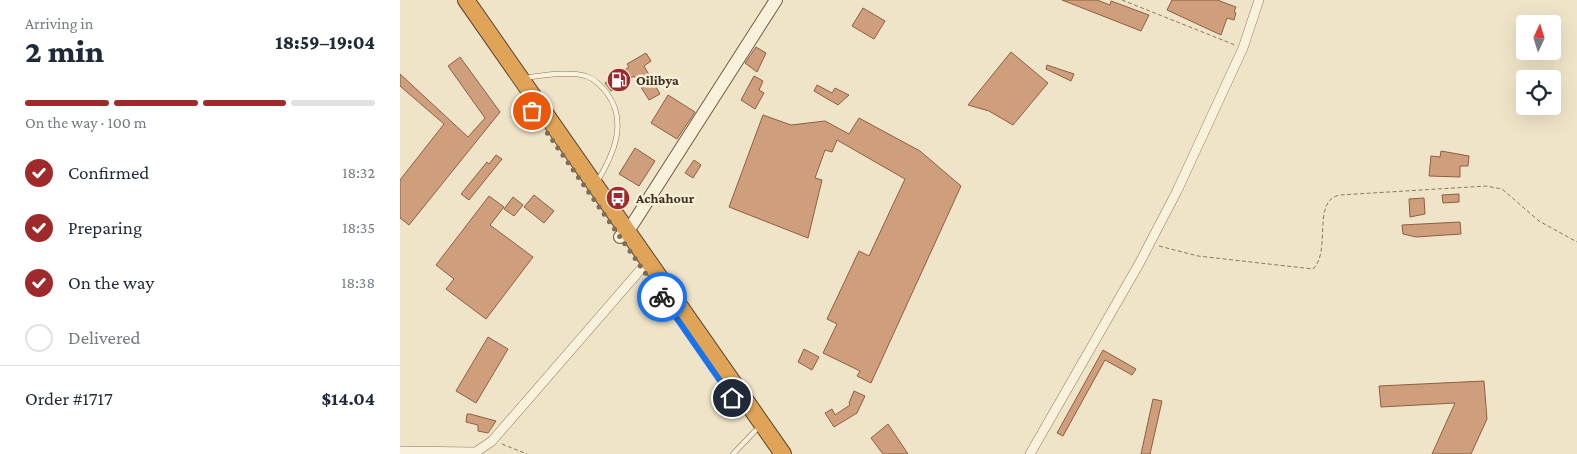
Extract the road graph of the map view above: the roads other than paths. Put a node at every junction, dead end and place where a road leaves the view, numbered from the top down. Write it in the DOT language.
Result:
graph roads {
  1 [pos="455,0"];
  2 [pos="466,0"];
  3 [pos="776,0"];
  4 [pos="1259,0"];
  5 [pos="521,79"];
  6 [pos="595,185"];
  7 [pos="624,234"];
  8 [pos="642,268"];
  9 [pos="755,431"];
  10 [pos="400,452"];
  11 [pos="474,453"];
  12 [pos="733,454"];
  13 [pos="771,454"];
  14 [pos="783,454"];
  15 [pos="1030,454"];
  1 -- 7 [label="highway"];
  2 -- 5 [label="highway"];
  3 -- 7 [label="street"];
  4 -- 15 [label="street"];
  5 -- 6 [label="highway"];
  5 -- 6 [label="lane"];
  6 -- 7 [label="highway"];
  7 -- 8 [label="highway"];
  7 -- 14 [label="highway"];
  8 -- 9 [label="highway"];
  8 -- 11 [label="street"];
  9 -- 12 [label="lane"];
  9 -- 13 [label="highway"];
  10 -- 11 [label="street"];
}
